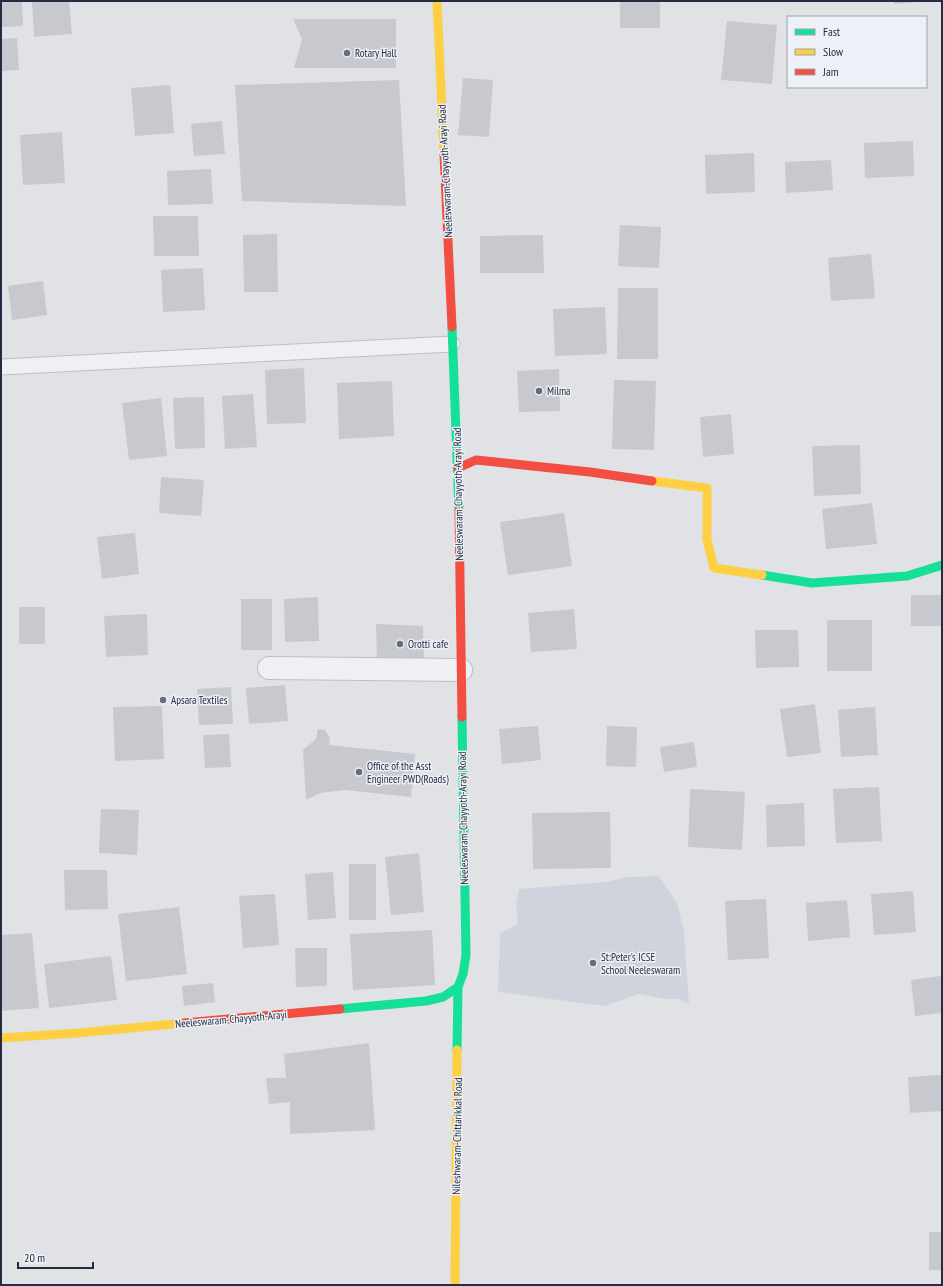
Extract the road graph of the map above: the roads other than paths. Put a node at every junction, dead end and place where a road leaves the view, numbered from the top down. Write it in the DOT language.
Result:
graph roads {
  1 [pos="437,1"];
  2 [pos="452,344"];
  3 [pos="1,367"];
  4 [pos="458,468"];
  5 [pos="942,565"];
  6 [pos="269,668"];
  7 [pos="461,670"];
  8 [pos="458,987"];
  9 [pos="1,1038"];
  10 [pos="455,1285"];
  1 -- 2 [label="main road, Neeleswaram-Chayyoth-Arayi Road"];
  2 -- 3 [label="lane"];
  2 -- 4 [label="main road, Neeleswaram-Chayyoth-Arayi Road"];
  4 -- 5 [label="main road"];
  4 -- 7 [label="main road, Neeleswaram-Chayyoth-Arayi Road"];
  6 -- 7 [label="street"];
  7 -- 8 [label="main road, Neeleswaram-Chayyoth-Arayi Road"];
  8 -- 9 [label="main road, Neeleswaram-Chayyoth-Arayi"];
  8 -- 10 [label="main road, Nileshwaram-Chittarikkal Road"];
}
